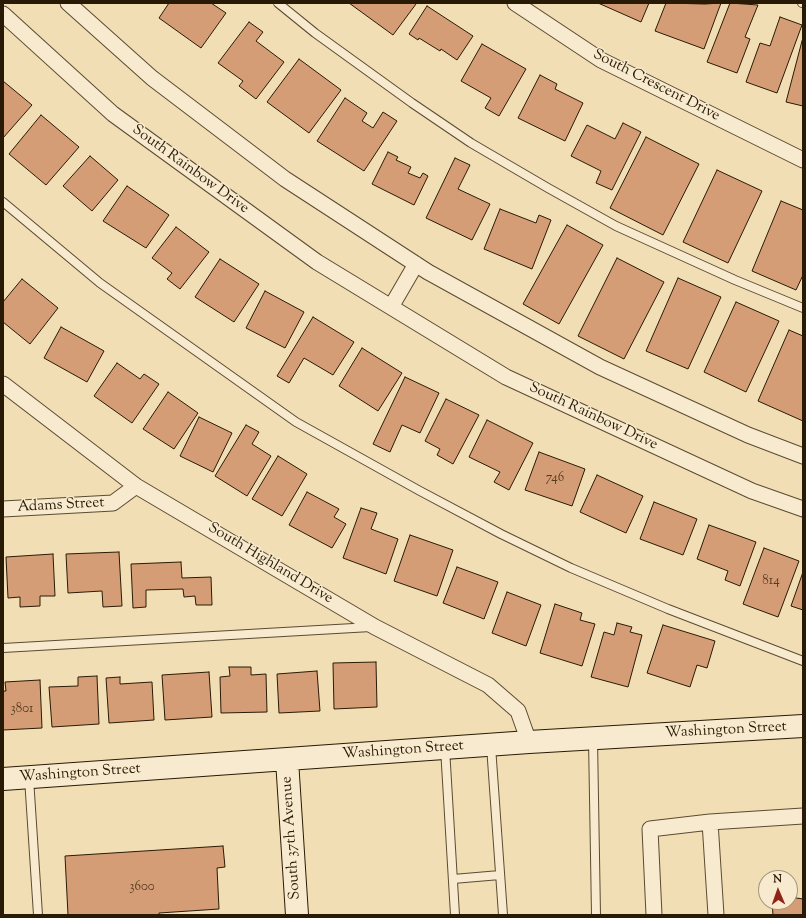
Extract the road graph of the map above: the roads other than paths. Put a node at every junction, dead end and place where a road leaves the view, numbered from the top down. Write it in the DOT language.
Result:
graph roads {
  1 [pos="68,3"];
  2 [pos="278,3"];
  3 [pos="514,3"];
  4 [pos="3,14"];
  5 [pos="803,160"];
  6 [pos="3,202"];
  7 [pos="416,264"];
  8 [pos="391,307"];
  9 [pos="803,308"];
  10 [pos="3,384"];
  11 [pos="803,456"];
  12 [pos="136,486"];
  13 [pos="3,509"];
  14 [pos="803,510"];
  15 [pos="376,627"];
  16 [pos="3,648"];
  17 [pos="803,661"];
  18 [pos="803,726"];
  19 [pos="593,738"];
  20 [pos="529,742"];
  21 [pos="491,745"];
  22 [pos="445,748"];
  23 [pos="287,760"];
  24 [pos="29,778"];
  25 [pos="3,779"];
  26 [pos="803,816"];
  27 [pos="710,822"];
  28 [pos="500,875"];
  29 [pos="453,879"];
  30 [pos="38,915"];
  31 [pos="298,915"];
  32 [pos="455,915"];
  33 [pos="503,915"];
  34 [pos="596,915"];
  35 [pos="654,915"];
  36 [pos="716,915"];
  1 -- 7 [label="street"];
  2 -- 9 [label="lane"];
  3 -- 5 [label="street, South Crescent Drive"];
  4 -- 8 [label="street, South Rainbow Drive"];
  6 -- 17 [label="lane"];
  7 -- 8 [label="street"];
  7 -- 11 [label="street"];
  8 -- 14 [label="street, South Rainbow Drive"];
  10 -- 12 [label="street, South Highland Drive"];
  12 -- 13 [label="street, Adams Street"];
  12 -- 15 [label="street, South Highland Drive"];
  15 -- 16 [label="lane"];
  15 -- 20 [label="street, South Highland Drive"];
  18 -- 19 [label="street, Washington Street"];
  19 -- 20 [label="street, Washington Street"];
  19 -- 34 [label="lane"];
  20 -- 21 [label="street, Washington Street"];
  21 -- 22 [label="street, Washington Street"];
  21 -- 28 [label="lane"];
  22 -- 23 [label="street, Washington Street"];
  22 -- 29 [label="lane"];
  23 -- 24 [label="street, Washington Street"];
  23 -- 31 [label="street, South 37th Avenue"];
  24 -- 25 [label="street, Washington Street"];
  24 -- 30 [label="lane"];
  26 -- 27 [label="street"];
  27 -- 35 [label="street"];
  27 -- 36 [label="street"];
  28 -- 29 [label="lane"];
  28 -- 33 [label="lane"];
  29 -- 32 [label="lane"];
}
